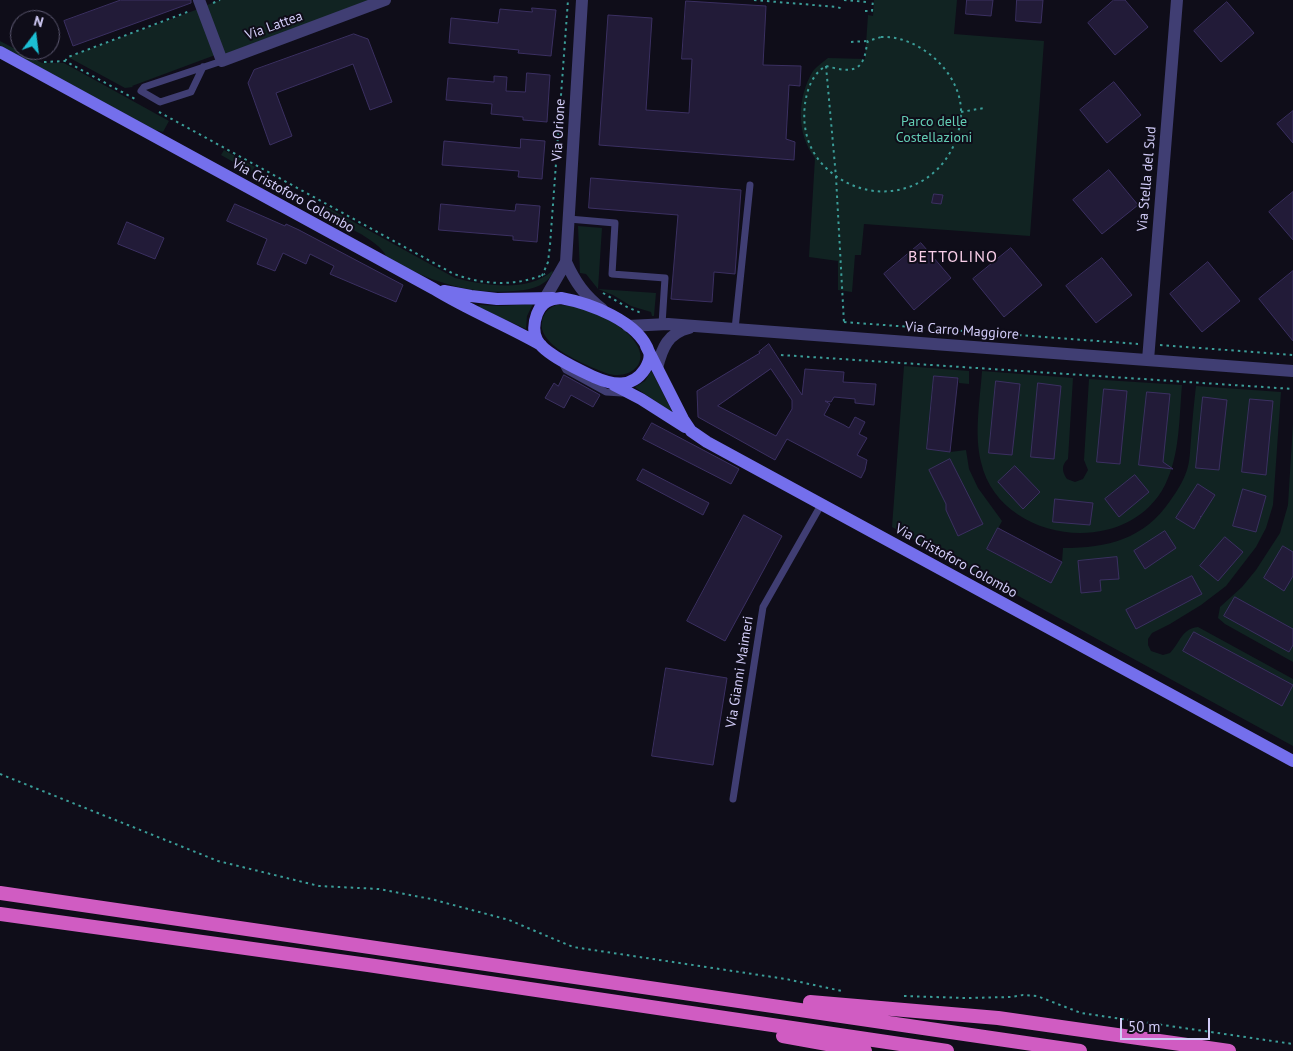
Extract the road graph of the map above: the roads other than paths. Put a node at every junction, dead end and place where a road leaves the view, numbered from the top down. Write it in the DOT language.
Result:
graph roads {
  1 [pos="385,0"];
  2 [pos="582,0"];
  3 [pos="1177,0"];
  4 [pos="200,4"];
  5 [pos="363,4"];
  6 [pos="0,52"];
  7 [pos="222,61"];
  8 [pos="203,68"];
  9 [pos="750,185"];
  10 [pos="569,219"];
  11 [pos="566,262"];
  12 [pos="434,289"];
  13 [pos="542,302"];
  14 [pos="603,310"];
  15 [pos="662,324"];
  16 [pos="628,326"];
  17 [pos="695,326"];
  18 [pos="735,329"];
  19 [pos="545,348"];
  20 [pos="655,360"];
  21 [pos="1148,360"];
  22 [pos="1293,371"];
  23 [pos="609,383"];
  24 [pos="632,394"];
  25 [pos="691,431"];
  26 [pos="821,504"];
  27 [pos="1293,761"];
  28 [pos="733,799"];
  29 [pos="0,893"];
  30 [pos="0,914"];
  31 [pos="502,967"];
  32 [pos="519,988"];
  33 [pos="865,1051"];
  34 [pos="947,1051"];
  35 [pos="1080,1051"];
  36 [pos="1229,1051"];
  1 -- 5 [label="street, Via Lattea"];
  2 -- 10 [label="street, Via Orione"];
  3 -- 21 [label="street, Via Stella del Sud"];
  4 -- 7 [label="street"];
  5 -- 7 [label="street, Via Lattea"];
  6 -- 12 [label="main road, Via Cristoforo Colombo"];
  7 -- 8 [label="lane, Via Lattea"];
  8 -- 8 [label="lane, Via Lattea"];
  9 -- 18 [label="lane"];
  10 -- 11 [label="street, Via Orione"];
  10 -- 15 [label="lane"];
  11 -- 13 [label="street"];
  11 -- 14 [label="street"];
  12 -- 13 [label="main road, Via Cristoforo Colombo"];
  12 -- 19 [label="main road, Via Cristoforo Colombo"];
  13 -- 14 [label="main road, Via Cristoforo Colombo"];
  13 -- 19 [label="main road"];
  14 -- 16 [label="main road, Via Cristoforo Colombo"];
  15 -- 16 [label="street, Via Carro Maggiore"];
  15 -- 17 [label="street, Via Carro Maggiore"];
  16 -- 20 [label="main road, Via Cristoforo Colombo"];
  17 -- 18 [label="street, Via Carro Maggiore"];
  17 -- 20 [label="street"];
  18 -- 21 [label="street, Via Carro Maggiore"];
  19 -- 23 [label="main road, Via Cristoforo Colombo"];
  19 -- 24 [label="lane"];
  20 -- 23 [label="main road"];
  20 -- 25 [label="main road, Via Cristoforo Colombo"];
  21 -- 22 [label="street, Via Carro Maggiore"];
  23 -- 24 [label="main road, Via Cristoforo Colombo"];
  24 -- 25 [label="main road, Via Cristoforo Colombo"];
  25 -- 26 [label="main road, Via Cristoforo Colombo"];
  26 -- 27 [label="main road, Via Cristoforo Colombo"];
  26 -- 28 [label="lane, Via Gianni Maimeri"];
  29 -- 31 [label="highway"];
  30 -- 32 [label="highway"];
  31 -- 35 [label="highway"];
  31 -- 36 [label="highway"];
  32 -- 33 [label="highway"];
  32 -- 34 [label="highway"];
}
